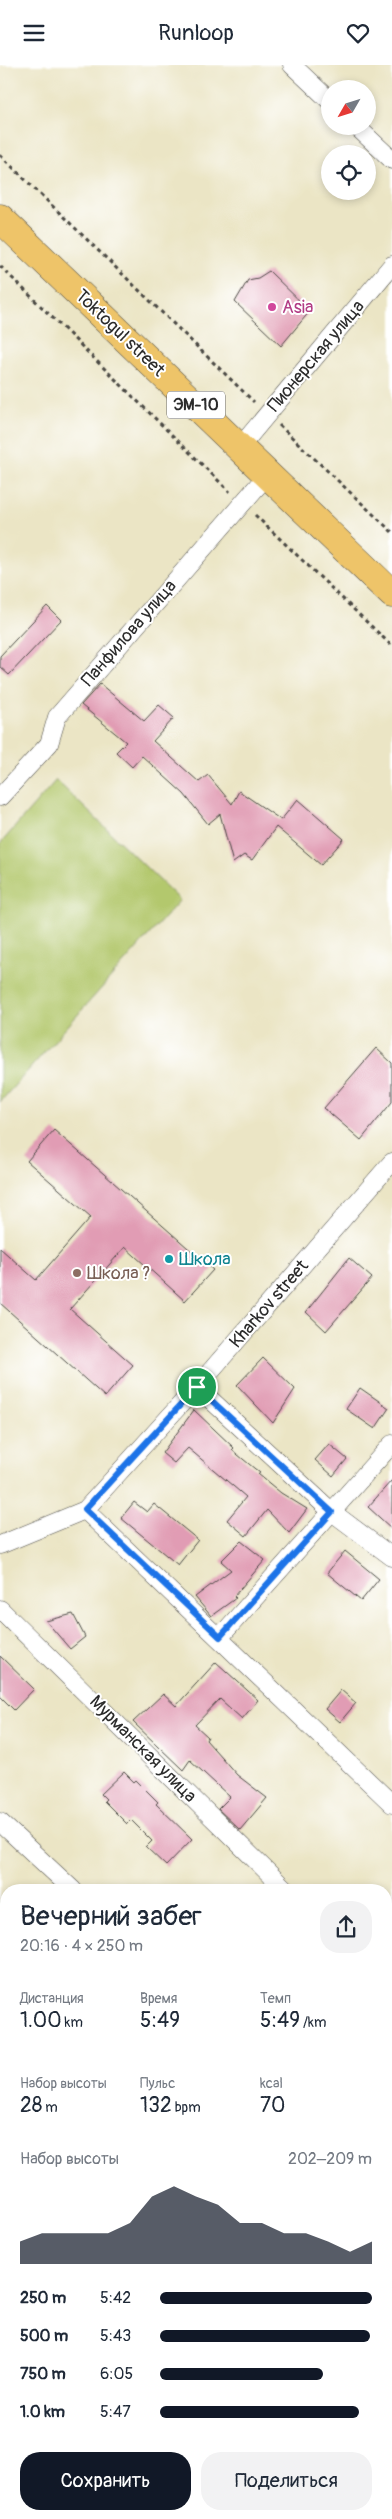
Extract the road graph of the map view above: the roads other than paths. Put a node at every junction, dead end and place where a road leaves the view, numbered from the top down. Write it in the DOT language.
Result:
graph roads {
  1 [pos="292,65"];
  2 [pos="321,92"];
  3 [pos="366,135"];
  4 [pos="392,160"];
  5 [pos="0,217"];
  6 [pos="392,265"];
  7 [pos="240,447"];
  8 [pos="268,474"];
  9 [pos="392,594"];
  10 [pos="0,797"];
  11 [pos="392,1162"];
  12 [pos="197,1387"];
  13 [pos="392,1445"];
  14 [pos="85,1509"];
  15 [pos="332,1512"];
  16 [pos="0,1545"];
  17 [pos="392,1557"];
  18 [pos="0,1609"];
  19 [pos="220,1637"];
  20 [pos="392,1804"];
  21 [pos="0,1822"];
  22 [pos="67,1884"];
  23 [pos="280,1884"];
  1 -- 2 [label="street"];
  3 -- 4 [label="street"];
  5 -- 7 [label="highway, Toktogul street / ЭМ-10"];
  6 -- 7 [label="street, Пионерская улица"];
  7 -- 8 [label="highway, Toktogul street / ЭМ-10"];
  8 -- 9 [label="highway, Toktogul street / ЭМ-10"];
  8 -- 10 [label="street, Панфилова улица"];
  11 -- 12 [label="street, Kharkov street"];
  12 -- 14 [label="street, Kharkov street"];
  12 -- 15 [label="street"];
  13 -- 15 [label="street"];
  14 -- 16 [label="street, Kharkov street"];
  14 -- 19 [label="street"];
  15 -- 17 [label="street"];
  15 -- 19 [label="street"];
  18 -- 23 [label="street, Мурманская улица"];
  19 -- 20 [label="street"];
  21 -- 22 [label="street"];
}
